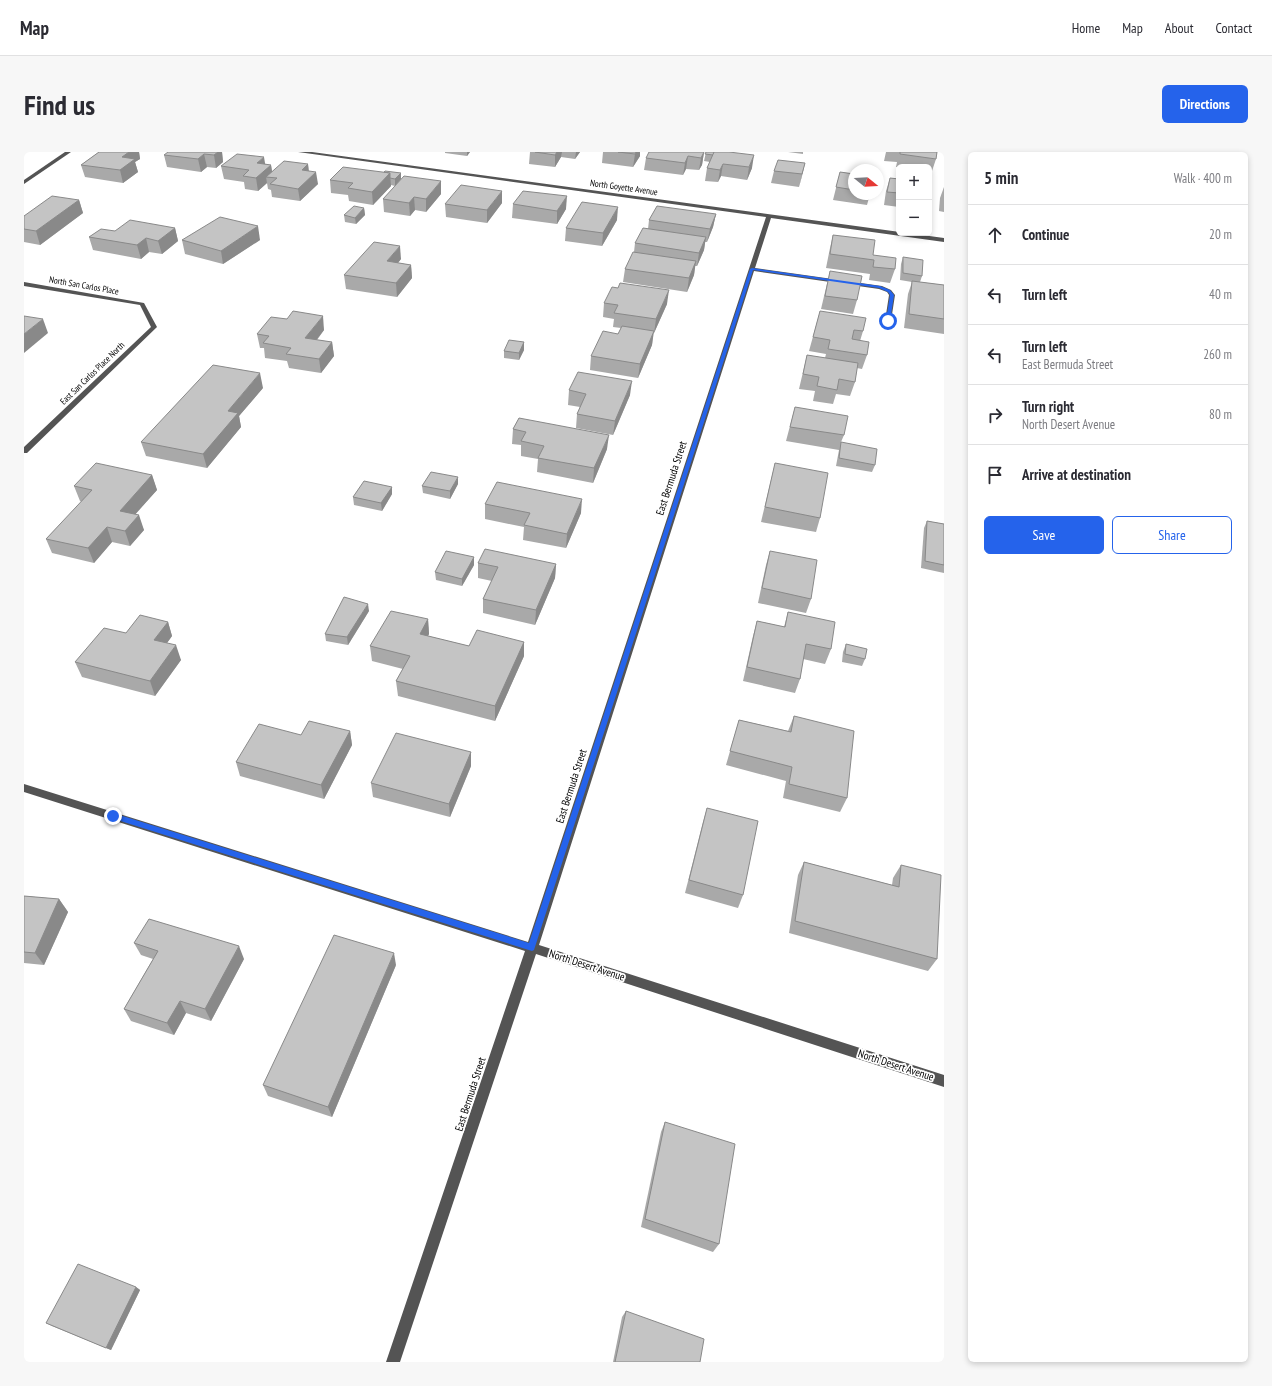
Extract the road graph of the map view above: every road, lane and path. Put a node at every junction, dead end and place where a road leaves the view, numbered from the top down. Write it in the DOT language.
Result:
graph roads {
  1 [pos="68,152"];
  2 [pos="301,152"];
  3 [pos="24,182"];
  4 [pos="768,216"];
  5 [pos="944,240"];
  6 [pos="752,269"];
  7 [pos="24,284"];
  8 [pos="142,304"];
  9 [pos="888,321"];
  10 [pos="24,450"];
  11 [pos="24,788"];
  12 [pos="532,948"];
  13 [pos="944,1081"];
  14 [pos="393,1362"];
  1 -- 3 [label="street"];
  2 -- 4 [label="street, North Goyette Avenue"];
  4 -- 5 [label="street, North Goyette Avenue"];
  4 -- 6 [label="street, East Bermuda Street"];
  6 -- 9 [label="street"];
  6 -- 12 [label="street, East Bermuda Street"];
  7 -- 8 [label="street, North San Carlos Place"];
  8 -- 10 [label="street, East San Carlos Place North"];
  11 -- 12 [label="street, North Desert Avenue"];
  12 -- 13 [label="street, North Desert Avenue"];
  12 -- 14 [label="street, East Bermuda Street"];
}
